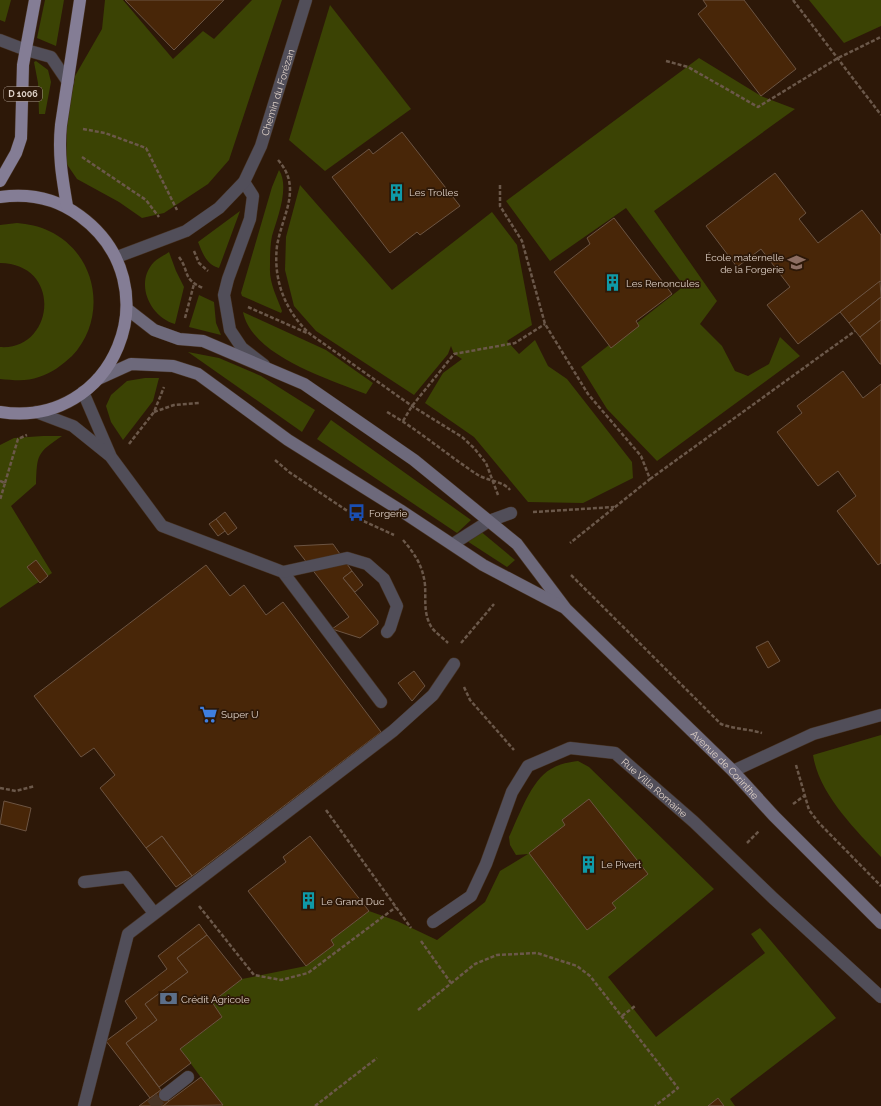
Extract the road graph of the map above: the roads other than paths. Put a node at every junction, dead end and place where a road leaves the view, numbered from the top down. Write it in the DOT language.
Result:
graph roads {
  1 [pos="35,0"];
  2 [pos="80,0"];
  3 [pos="306,0"];
  4 [pos="0,40"];
  5 [pos="26,50"];
  6 [pos="68,82"];
  7 [pos="0,182"];
  8 [pos="244,182"];
  9 [pos="0,197"];
  10 [pos="67,206"];
  11 [pos="117,257"];
  12 [pos="127,309"];
  13 [pos="271,370"];
  14 [pos="98,379"];
  15 [pos="83,392"];
  16 [pos="0,412"];
  17 [pos="36,412"];
  18 [pos="16,414"];
  19 [pos="0,421"];
  20 [pos="111,457"];
  21 [pos="511,513"];
  22 [pos="489,521"];
  23 [pos="453,544"];
  24 [pos="283,572"];
  25 [pos="566,609"];
  26 [pos="387,632"];
  27 [pos="454,664"];
  28 [pos="381,702"];
  29 [pos="881,715"];
  30 [pos="733,771"];
  31 [pos="84,882"];
  32 [pos="154,913"];
  33 [pos="433,922"];
  34 [pos="881,923"];
  35 [pos="881,997"];
  36 [pos="188,1077"];
  37 [pos="165,1095"];
  38 [pos="86,1104"];
  1 -- 5 [label="main road, D 1006"];
  2 -- 6 [label="main road"];
  3 -- 8 [label="street, Chemin du Forézan"];
  4 -- 5 [label="street"];
  5 -- 6 [label="street"];
  5 -- 7 [label="main road, D 1006"];
  6 -- 10 [label="main road"];
  8 -- 11 [label="street, Chemin du Forézan"];
  8 -- 13 [label="street"];
  9 -- 10 [label="main road"];
  10 -- 11 [label="main road"];
  11 -- 12 [label="main road"];
  12 -- 13 [label="main road"];
  12 -- 14 [label="main road"];
  13 -- 22 [label="main road"];
  14 -- 15 [label="main road"];
  14 -- 23 [label="main road"];
  15 -- 17 [label="main road"];
  15 -- 20 [label="street"];
  16 -- 18 [label="main road"];
  17 -- 18 [label="main road"];
  17 -- 20 [label="street"];
  18 -- 19 [label="main road"];
  20 -- 24 [label="street"];
  21 -- 22 [label="street"];
  22 -- 23 [label="street"];
  22 -- 25 [label="main road"];
  23 -- 25 [label="main road"];
  24 -- 26 [label="street"];
  24 -- 28 [label="street"];
  25 -- 30 [label="main road, Avenue de Corinthe"];
  27 -- 32 [label="street"];
  29 -- 30 [label="street"];
  30 -- 34 [label="main road, Avenue de Corinthe"];
  31 -- 32 [label="street"];
  32 -- 38 [label="street"];
  33 -- 35 [label="street, Rue Villa Romaine"];
  36 -- 37 [label="street"];
}
